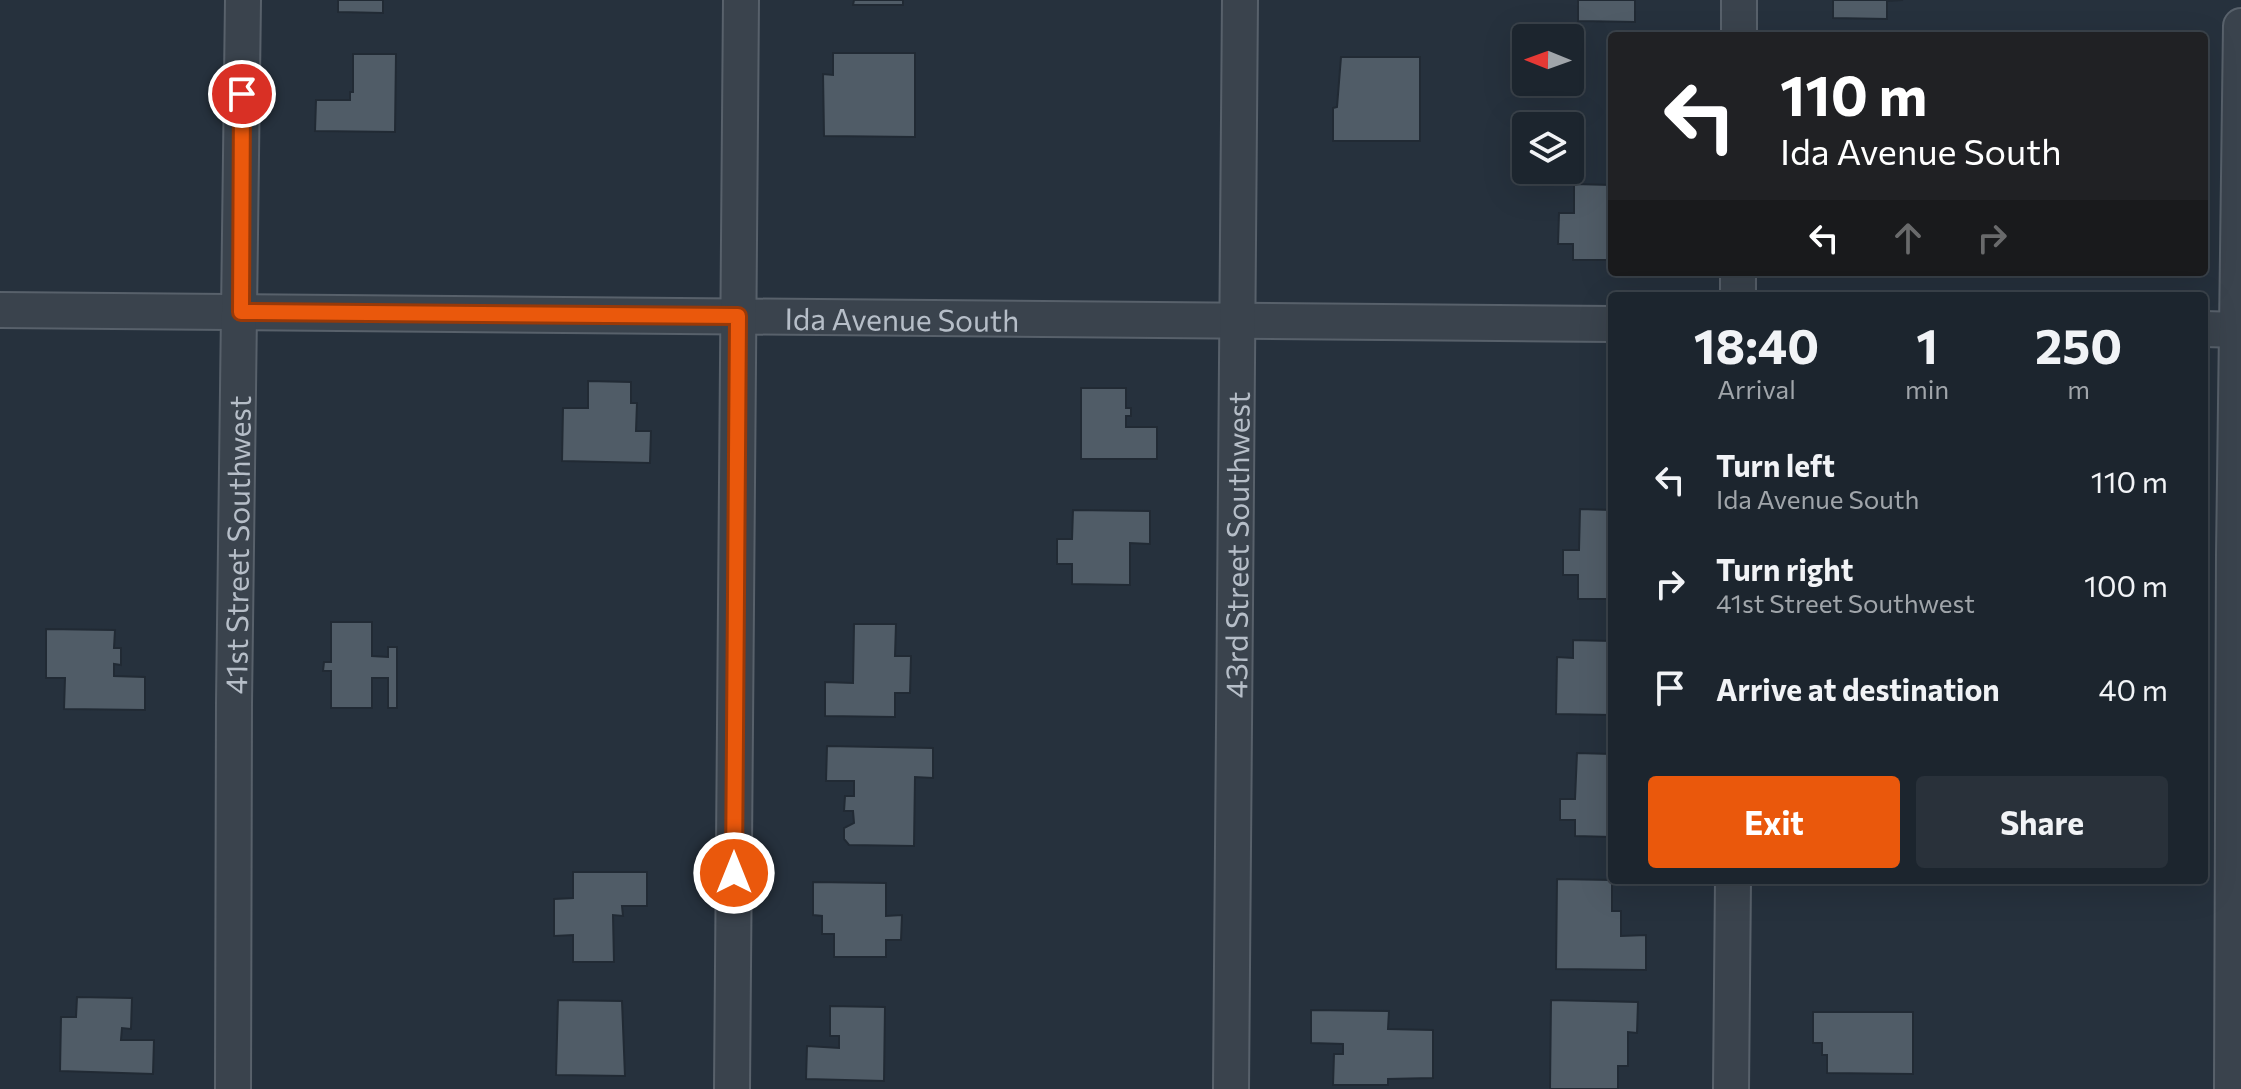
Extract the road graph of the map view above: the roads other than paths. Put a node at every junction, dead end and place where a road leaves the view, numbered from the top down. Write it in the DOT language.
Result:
graph roads {
  1 [pos="243,0"];
  2 [pos="741,0"];
  3 [pos="1240,0"];
  4 [pos="1739,0"];
  5 [pos="2241,26"];
  6 [pos="1739,32"];
  7 [pos="0,310"];
  8 [pos="241,312"];
  9 [pos="738,316"];
  10 [pos="1237,321"];
  11 [pos="1608,324"];
  12 [pos="2227,330"];
  13 [pos="1733,884"];
  14 [pos="233,1089"];
  15 [pos="732,1089"];
  16 [pos="1231,1089"];
  17 [pos="1731,1089"];
  18 [pos="2232,1089"];
  1 -- 8 [label="street, 41st Street Southwest"];
  2 -- 9 [label="street"];
  3 -- 10 [label="street, 43rd Street Southwest"];
  4 -- 6 [label="street"];
  5 -- 12 [label="street"];
  7 -- 8 [label="street, Ida Avenue South"];
  8 -- 9 [label="street, Ida Avenue South"];
  8 -- 14 [label="street, 41st Street Southwest"];
  9 -- 10 [label="street, Ida Avenue South"];
  9 -- 15 [label="street"];
  10 -- 11 [label="street, Ida Avenue South"];
  10 -- 16 [label="street, 43rd Street Southwest"];
  12 -- 18 [label="street"];
  13 -- 17 [label="street"];
}
